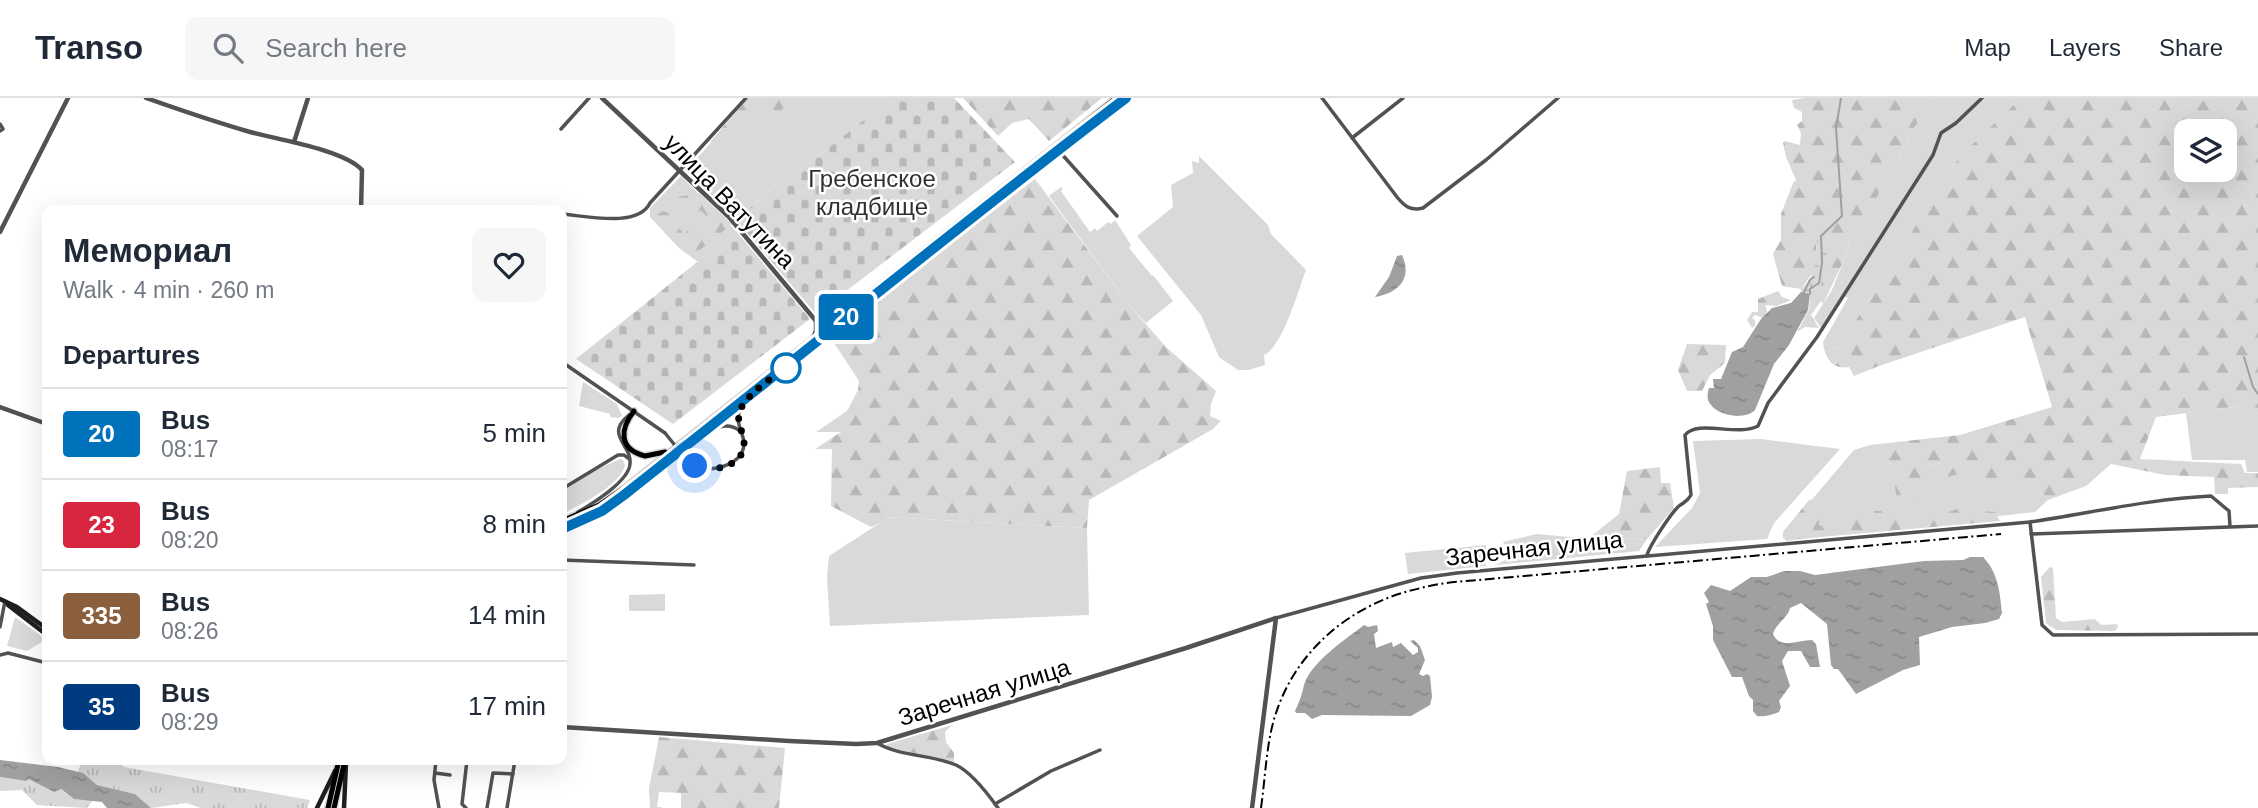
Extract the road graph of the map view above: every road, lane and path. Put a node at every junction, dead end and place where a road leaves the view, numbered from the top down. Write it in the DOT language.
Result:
graph roads {
  1 [pos="68,98"];
  2 [pos="146,98"];
  3 [pos="308,98"];
  4 [pos="589,98"];
  5 [pos="602,98"];
  6 [pos="747,98"];
  7 [pos="1115,98"];
  8 [pos="1126,98"];
  9 [pos="1322,98"];
  10 [pos="1403,98"];
  11 [pos="1558,98"];
  12 [pos="1982,98"];
  13 [pos="561,129"];
  14 [pos="1352,138"];
  15 [pos="294,142"];
  16 [pos="1059,151"];
  17 [pos="681,172"];
  18 [pos="361,205"];
  19 [pos="567,214"];
  20 [pos="1116,216"];
  21 [pos="0,232"];
  22 [pos="816,321"];
  23 [pos="828,325"];
  24 [pos="813,338"];
  25 [pos="567,365"];
  26 [pos="759,389"];
  27 [pos="0,407"];
  28 [pos="634,411"];
  29 [pos="42,422"];
  30 [pos="743,436"];
  31 [pos="621,443"];
  32 [pos="682,445"];
  33 [pos="611,459"];
  34 [pos="630,464"];
  35 [pos="567,486"];
  36 [pos="567,518"];
  37 [pos="567,519"];
  38 [pos="2030,522"];
  39 [pos="2230,526"];
  40 [pos="2258,526"];
  41 [pos="567,527"];
  42 [pos="2031,534"];
  43 [pos="1647,555"];
  44 [pos="567,560"];
  45 [pos="694,565"];
  46 [pos="1,600"];
  47 [pos="1276,618"];
  48 [pos="42,626"];
  49 [pos="0,627"];
  50 [pos="42,631"];
  51 [pos="2258,634"];
  52 [pos="0,655"];
  53 [pos="42,662"];
  54 [pos="567,727"];
  55 [pos="877,743"];
  56 [pos="1101,750"];
  57 [pos="337,765"];
  58 [pos="338,765"];
  59 [pos="345,765"];
  60 [pos="346,765"];
  61 [pos="436,765"];
  62 [pos="466,765"];
  63 [pos="514,765"];
  64 [pos="435,773"];
  65 [pos="513,774"];
  66 [pos="450,775"];
  67 [pos="996,806"];
  68 [pos="317,808"];
  69 [pos="328,808"];
  70 [pos="334,808"];
  71 [pos="344,808"];
  72 [pos="439,808"];
  73 [pos="466,808"];
  74 [pos="487,808"];
  75 [pos="508,808"];
  76 [pos="1252,808"];
  1 -- 21 [label="street"];
  2 -- 15 [label="street"];
  3 -- 15 [label="street"];
  4 -- 13 [label="street"];
  5 -- 17 [label="street, улица Ватутина"];
  6 -- 17 [label="street"];
  7 -- 23 [label="main road"];
  8 -- 16 [label="main road"];
  9 -- 14 [label="street"];
  10 -- 14 [label="street"];
  11 -- 14 [label="street"];
  12 -- 43 [label="street"];
  15 -- 18 [label="street"];
  16 -- 20 [label="street"];
  16 -- 26 [label="main road"];
  17 -- 19 [label="street"];
  17 -- 22 [label="street, улица Ватутина"];
  22 -- 23 [label="street"];
  22 -- 24 [label="street"];
  23 -- 24 [label="main road"];
  24 -- 32 [label="main road"];
  25 -- 28 [label="street"];
  26 -- 30 [label="street"];
  26 -- 32 [label="main road"];
  27 -- 29 [label="street"];
  28 -- 30 [label="street, bridge"];
  28 -- 31 [label="street"];
  28 -- 32 [label="main road"];
  30 -- 32 [label="street"];
  31 -- 33 [label="street"];
  31 -- 34 [label="street"];
  32 -- 37 [label="main road"];
  32 -- 41 [label="main road"];
  33 -- 34 [label="street"];
  33 -- 35 [label="street"];
  34 -- 36 [label="street"];
  38 -- 39 [label="street, Заречная улица"];
  38 -- 42 [label="street"];
  38 -- 43 [label="street, Заречная улица"];
  39 -- 40 [label="street"];
  39 -- 42 [label="street"];
  42 -- 51 [label="street"];
  43 -- 47 [label="street, Заречная улица"];
  44 -- 45 [label="street"];
  46 -- 48 [label="main road"];
  46 -- 49 [label="street"];
  46 -- 50 [label="main road"];
  47 -- 55 [label="street, Заречная улица"];
  47 -- 76 [label="street"];
  52 -- 53 [label="street"];
  54 -- 55 [label="street, Заречная улица"];
  55 -- 67 [label="street, Заречная улица"];
  56 -- 67 [label="street"];
  57 -- 68 [label="main road"];
  58 -- 69 [label="main road"];
  59 -- 70 [label="main road"];
  60 -- 71 [label="main road"];
  61 -- 64 [label="street"];
  62 -- 73 [label="street"];
  63 -- 65 [label="street"];
  64 -- 66 [label="street"];
  64 -- 72 [label="street"];
  65 -- 74 [label="street"];
  65 -- 75 [label="street"];
}
